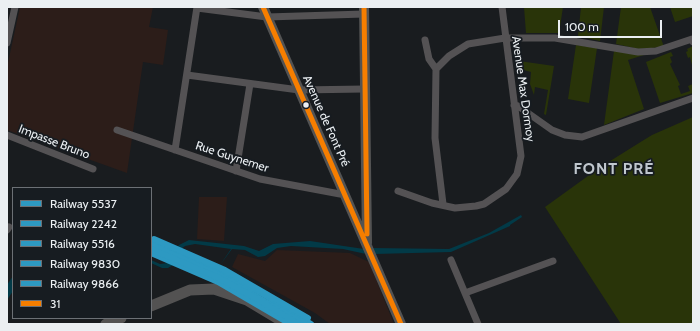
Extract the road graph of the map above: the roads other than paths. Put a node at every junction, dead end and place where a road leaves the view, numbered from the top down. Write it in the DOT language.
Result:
graph roads {
  1 [pos="15,7"];
  2 [pos="502,7"];
  3 [pos="197,8"];
  4 [pos="364,11"];
  5 [pos="265,12"];
  6 [pos="505,38"];
  7 [pos="425,40"];
  8 [pos="693,42"];
  9 [pos="7,43"];
  10 [pos="436,69"];
  11 [pos="187,75"];
  12 [pos="250,84"];
  13 [pos="364,89"];
  14 [pos="299,90"];
  15 [pos="693,98"];
  16 [pos="514,105"];
  17 [pos="117,130"];
  18 [pos="7,135"];
  19 [pos="176,150"];
  20 [pos="93,169"];
  21 [pos="236,171"];
  22 [pos="398,191"];
  23 [pos="344,193"];
  24 [pos="443,204"];
  25 [pos="356,222"];
  26 [pos="367,222"];
  27 [pos="367,245"];
  28 [pos="452,260"];
  29 [pos="553,260"];
  30 [pos="465,293"];
  31 [pos="152,306"];
  32 [pos="118,319"];
  33 [pos="106,324"];
  34 [pos="287,324"];
  35 [pos="401,324"];
  36 [pos="478,324"];
  1 -- 9 [label="street"];
  2 -- 6 [label="street, Avenue Max Dormoy"];
  3 -- 5 [label="street"];
  3 -- 11 [label="street"];
  4 -- 5 [label="street"];
  4 -- 13 [label="main road"];
  5 -- 14 [label="main road, Avenue de Font Pré"];
  6 -- 8 [label="street"];
  6 -- 10 [label="street"];
  6 -- 16 [label="street, Avenue Max Dormoy"];
  7 -- 10 [label="street"];
  10 -- 24 [label="street"];
  11 -- 12 [label="street"];
  11 -- 19 [label="street"];
  12 -- 14 [label="street"];
  12 -- 21 [label="street"];
  13 -- 14 [label="street"];
  13 -- 26 [label="main road"];
  14 -- 23 [label="main road, Avenue de Font Pré"];
  15 -- 16 [label="street"];
  16 -- 24 [label="street, Avenue Max Dormoy"];
  17 -- 19 [label="street, Rue Guynemer"];
  18 -- 20 [label="street, Impasse Bruno"];
  19 -- 21 [label="street, Rue Guynemer"];
  21 -- 23 [label="street, Rue Guynemer"];
  22 -- 24 [label="street"];
  23 -- 25 [label="main road, Avenue de Font Pré"];
  25 -- 26 [label="street"];
  25 -- 27 [label="main road, Avenue de Font Pré"];
  26 -- 27 [label="main road"];
  27 -- 35 [label="main road, Avenue de Font Pré"];
  28 -- 30 [label="street"];
  29 -- 30 [label="street"];
  30 -- 36 [label="street"];
  31 -- 34 [label="main road"];
  32 -- 33 [label="main road"];
}
